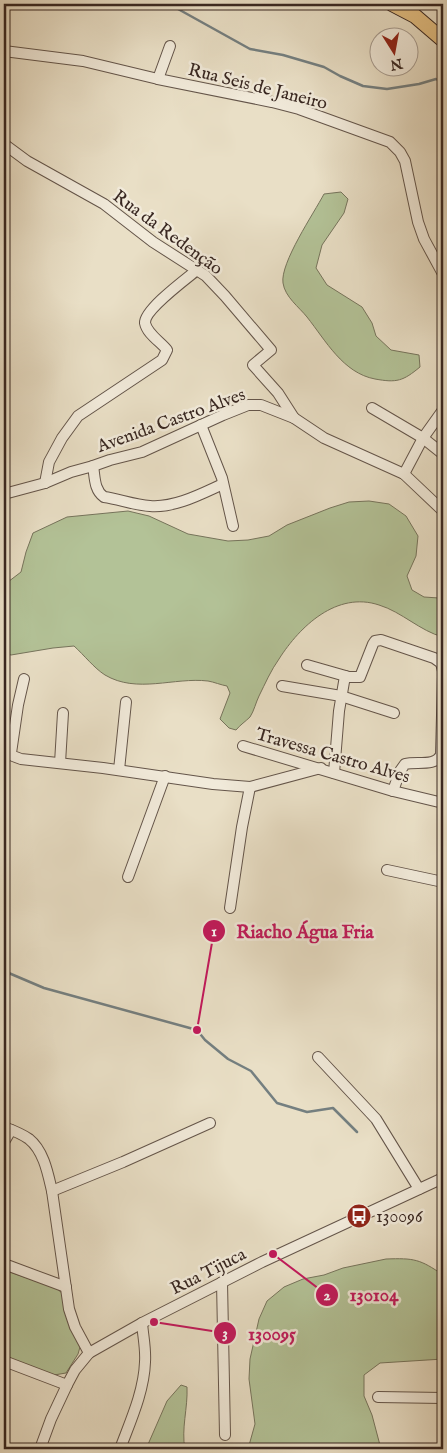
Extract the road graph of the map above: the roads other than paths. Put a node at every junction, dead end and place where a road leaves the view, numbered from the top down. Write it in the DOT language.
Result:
graph roads {
  1 [pos="392,4"];
  2 [pos="443,40"];
  3 [pos="170,46"];
  4 [pos="4,51"];
  5 [pos="158,79"];
  6 [pos="4,144"];
  7 [pos="197,270"];
  8 [pos="443,273"];
  9 [pos="372,408"];
  10 [pos="443,410"];
  11 [pos="294,418"];
  12 [pos="201,425"];
  13 [pos="423,438"];
  14 [pos="443,454"];
  15 [pos="93,466"];
  16 [pos="404,474"];
  17 [pos="45,483"];
  18 [pos="224,484"];
  19 [pos="4,492"];
  20 [pos="443,511"];
  21 [pos="233,526"];
  22 [pos="307,665"];
  23 [pos="443,671"];
  24 [pos="345,676"];
  25 [pos="443,677"];
  26 [pos="24,679"];
  27 [pos="282,686"];
  28 [pos="341,696"];
  29 [pos="126,702"];
  30 [pos="63,713"];
  31 [pos="394,713"];
  32 [pos="243,746"];
  33 [pos="60,763"];
  34 [pos="321,768"];
  35 [pos="119,770"];
  36 [pos="334,772"];
  37 [pos="166,776"];
  38 [pos="250,787"];
  39 [pos="393,790"];
  40 [pos="443,803"];
  41 [pos="387,870"];
  42 [pos="128,877"];
  43 [pos="443,882"];
  44 [pos="230,908"];
  45 [pos="318,1057"];
  46 [pos="210,1123"];
  47 [pos="7,1128"];
  48 [pos="4,1142"];
  49 [pos="443,1178"];
  50 [pos="419,1189"];
  51 [pos="52,1191"];
  52 [pos="4,1264"];
  53 [pos="222,1282"];
  54 [pos="66,1288"];
  55 [pos="142,1323"];
  56 [pos="89,1352"];
  57 [pos="4,1361"];
  58 [pos="67,1385"];
  59 [pos="378,1397"];
  60 [pos="443,1398"];
  61 [pos="225,1434"];
  62 [pos="40,1449"];
  63 [pos="120,1449"];
  1 -- 2 [label="main road"];
  3 -- 5 [label="street"];
  4 -- 5 [label="street, Rua Seis de Janeiro"];
  5 -- 8 [label="street, Rua Seis de Janeiro"];
  6 -- 7 [label="street, Rua da Redenção"];
  7 -- 11 [label="street, Rua da Redenção"];
  7 -- 17 [label="street"];
  9 -- 13 [label="street"];
  10 -- 13 [label="street"];
  11 -- 12 [label="street, Avenida Castro Alves"];
  11 -- 16 [label="street, Avenida Castro Alves"];
  12 -- 15 [label="street, Avenida Castro Alves"];
  12 -- 18 [label="street"];
  13 -- 14 [label="street"];
  13 -- 16 [label="street"];
  15 -- 17 [label="street, Avenida Castro Alves"];
  15 -- 18 [label="street"];
  16 -- 20 [label="street, Avenida Castro Alves"];
  17 -- 19 [label="street, Avenida Castro Alves"];
  18 -- 21 [label="street"];
  22 -- 24 [label="street"];
  23 -- 24 [label="street"];
  24 -- 28 [label="street"];
  25 -- 39 [label="street"];
  26 -- 33 [label="street"];
  27 -- 28 [label="street"];
  28 -- 31 [label="street"];
  28 -- 36 [label="street"];
  29 -- 35 [label="street"];
  30 -- 33 [label="street"];
  32 -- 34 [label="street, Travessa Castro Alves"];
  33 -- 35 [label="street"];
  34 -- 36 [label="street, Travessa Castro Alves"];
  34 -- 38 [label="street"];
  35 -- 37 [label="street"];
  36 -- 39 [label="street, Travessa Castro Alves"];
  37 -- 38 [label="street"];
  37 -- 42 [label="street"];
  38 -- 44 [label="street"];
  39 -- 40 [label="street, Travessa Castro Alves"];
  41 -- 43 [label="street"];
  45 -- 50 [label="street"];
  46 -- 51 [label="street"];
  47 -- 48 [label="street"];
  47 -- 51 [label="street"];
  49 -- 50 [label="street, Rua Tijuca"];
  50 -- 53 [label="street, Rua Tijuca"];
  51 -- 54 [label="street"];
  52 -- 54 [label="street"];
  53 -- 55 [label="street, Rua Tijuca"];
  53 -- 61 [label="street"];
  54 -- 56 [label="street"];
  55 -- 56 [label="street, Rua Tijuca"];
  55 -- 63 [label="street"];
  56 -- 58 [label="street, Rua Tijuca"];
  57 -- 58 [label="street"];
  58 -- 62 [label="street, Rua Tijuca"];
  59 -- 60 [label="street"];
}
